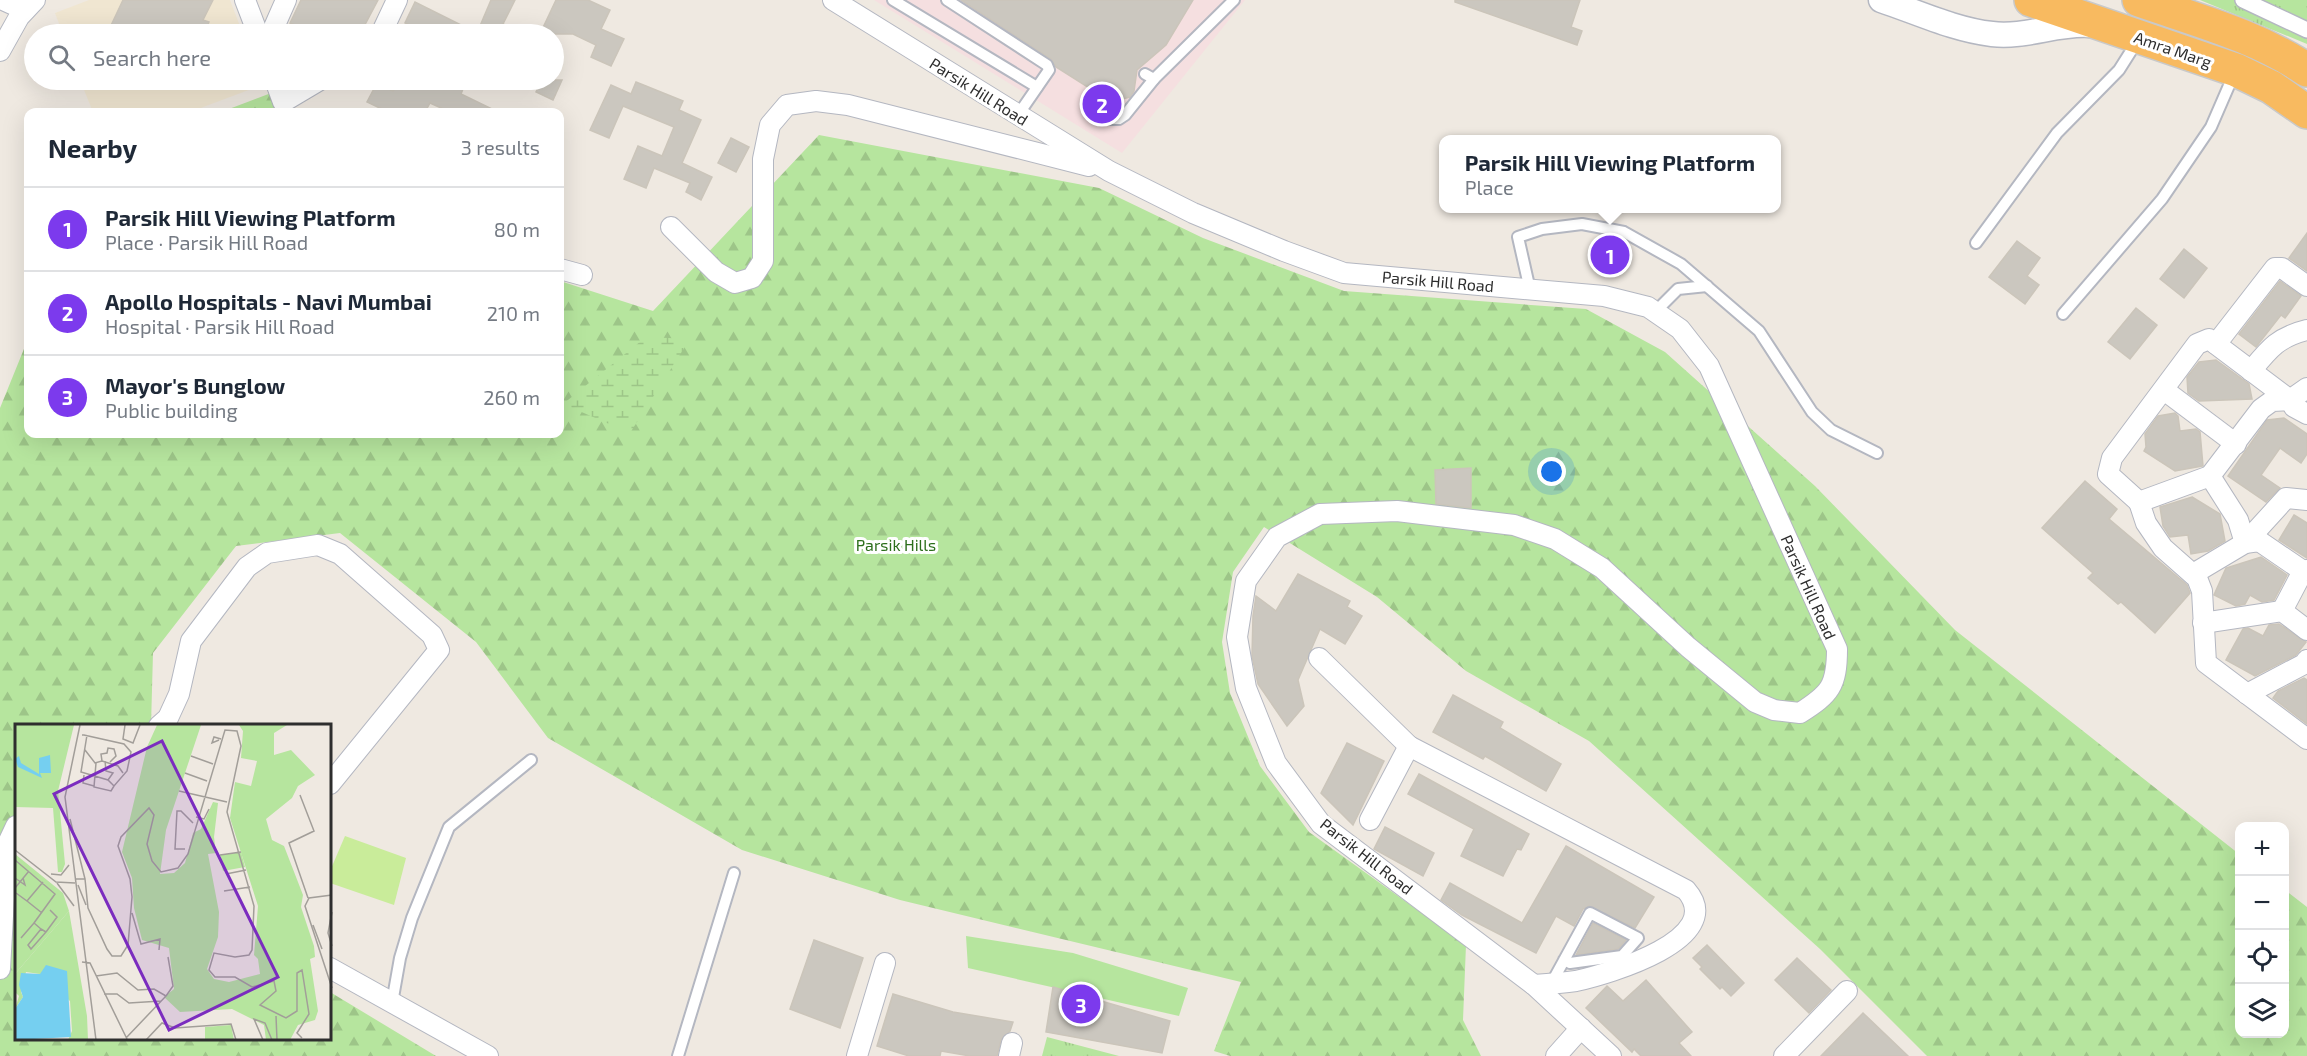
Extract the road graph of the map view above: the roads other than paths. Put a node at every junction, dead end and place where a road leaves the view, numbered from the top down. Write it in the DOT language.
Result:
graph roads {
  1 [pos="3,0"];
  2 [pos="245,0"];
  3 [pos="286,0"];
  4 [pos="397,0"];
  5 [pos="833,0"];
  6 [pos="892,0"];
  7 [pos="947,0"];
  8 [pos="1234,0"];
  9 [pos="1881,0"];
  10 [pos="2031,0"];
  11 [pos="2139,0"];
  12 [pos="2243,0"];
  13 [pos="30,5"];
  14 [pos="254,24"];
  15 [pos="275,24"];
  16 [pos="386,24"];
  17 [pos="2110,27"];
  18 [pos="2307,30"];
  19 [pos="2140,37"];
  20 [pos="0,51"];
  21 [pos="2243,54"];
  22 [pos="2307,70"];
  23 [pos="1037,87"];
  24 [pos="279,90"];
  25 [pos="307,90"];
  26 [pos="285,107"];
  27 [pos="2307,112"];
  28 [pos="1018,115"];
  29 [pos="1110,119"];
  30 [pos="1109,171"];
  31 [pos="671,227"];
  32 [pos="1976,243"];
  33 [pos="564,270"];
  34 [pos="582,275"];
  35 [pos="1707,286"];
  36 [pos="2307,286"];
  37 [pos="1530,290"];
  38 [pos="1655,312"];
  39 [pos="2063,314"];
  40 [pos="2307,330"];
  41 [pos="2307,336"];
  42 [pos="2216,344"];
  43 [pos="2307,347"];
  44 [pos="2251,371"];
  45 [pos="2307,388"];
  46 [pos="2164,390"];
  47 [pos="2290,400"];
  48 [pos="2307,414"];
  49 [pos="2236,444"];
  50 [pos="1877,453"];
  51 [pos="2210,476"];
  52 [pos="2307,500"];
  53 [pos="2139,502"];
  54 [pos="2245,543"];
  55 [pos="2305,571"];
  56 [pos="2193,574"];
  57 [pos="2282,611"];
  58 [pos="2203,623"];
  59 [pos="2307,630"];
  60 [pos="1319,658"];
  61 [pos="2303,669"];
  62 [pos="2247,694"];
  63 [pos="161,724"];
  64 [pos="2307,739"];
  65 [pos="1409,746"];
  66 [pos="531,760"];
  67 [pos="332,782"];
  68 [pos="1370,820"];
  69 [pos="15,828"];
  70 [pos="734,873"];
  71 [pos="1564,960"];
  72 [pos="885,963"];
  73 [pos="0,969"];
  74 [pos="332,969"];
  75 [pos="1543,984"];
  76 [pos="1847,991"];
  77 [pos="392,1003"];
  78 [pos="1581,1028"];
  79 [pos="488,1056"];
  80 [pos="678,1056"];
  81 [pos="857,1056"];
  82 [pos="1556,1056"];
  83 [pos="1611,1056"];
  84 [pos="1784,1056"];
  1 -- 13 [label="street"];
  2 -- 14 [label="street"];
  3 -- 15 [label="street"];
  4 -- 16 [label="street"];
  5 -- 28 [label="street, Parsik Hill Road"];
  6 -- 23 [label="lane"];
  7 -- 23 [label="lane"];
  8 -- 29 [label="lane"];
  9 -- 17 [label="street"];
  10 -- 17 [label="highway, Amra Marg"];
  11 -- 21 [label="highway, Amra Marg"];
  12 -- 18 [label="street"];
  13 -- 20 [label="street"];
  17 -- 19 [label="highway, Amra Marg"];
  19 -- 21 [label="highway, Amra Marg"];
  19 -- 32 [label="lane"];
  21 -- 22 [label="highway, Amra Marg"];
  21 -- 27 [label="highway, Amra Marg"];
  21 -- 39 [label="lane"];
  23 -- 28 [label="lane"];
  24 -- 26 [label="street"];
  25 -- 26 [label="street"];
  28 -- 30 [label="street, Parsik Hill Road"];
  30 -- 31 [label="street"];
  30 -- 37 [label="street, Parsik Hill Road"];
  33 -- 34 [label="street"];
  35 -- 37 [label="lane"];
  35 -- 38 [label="lane"];
  35 -- 50 [label="lane"];
  36 -- 42 [label="street"];
  37 -- 38 [label="street, Parsik Hill Road"];
  38 -- 75 [label="street, Parsik Hill Road"];
  40 -- 44 [label="street"];
  41 -- 43 [label="street"];
  42 -- 44 [label="street"];
  42 -- 46 [label="street"];
  44 -- 47 [label="street"];
  45 -- 47 [label="street"];
  46 -- 49 [label="street"];
  46 -- 53 [label="street"];
  47 -- 48 [label="street"];
  47 -- 49 [label="street"];
  49 -- 51 [label="street"];
  51 -- 53 [label="street"];
  51 -- 54 [label="street"];
  52 -- 54 [label="street"];
  53 -- 56 [label="street"];
  54 -- 55 [label="street"];
  54 -- 56 [label="street"];
  55 -- 57 [label="street"];
  56 -- 58 [label="street"];
  57 -- 58 [label="street"];
  57 -- 59 [label="street"];
  58 -- 62 [label="street"];
  60 -- 65 [label="street"];
  61 -- 62 [label="street"];
  62 -- 64 [label="street"];
  63 -- 67 [label="street"];
  65 -- 68 [label="street"];
  65 -- 75 [label="street"];
  66 -- 77 [label="lane"];
  69 -- 73 [label="street"];
  70 -- 80 [label="lane"];
  71 -- 71 [label="lane"];
  71 -- 75 [label="lane"];
  72 -- 81 [label="street"];
  74 -- 77 [label="street"];
  75 -- 78 [label="street, Parsik Hill Road"];
  76 -- 84 [label="street"];
  77 -- 79 [label="street"];
  78 -- 82 [label="street"];
  78 -- 83 [label="street, Parsik Hill Road"];
}
